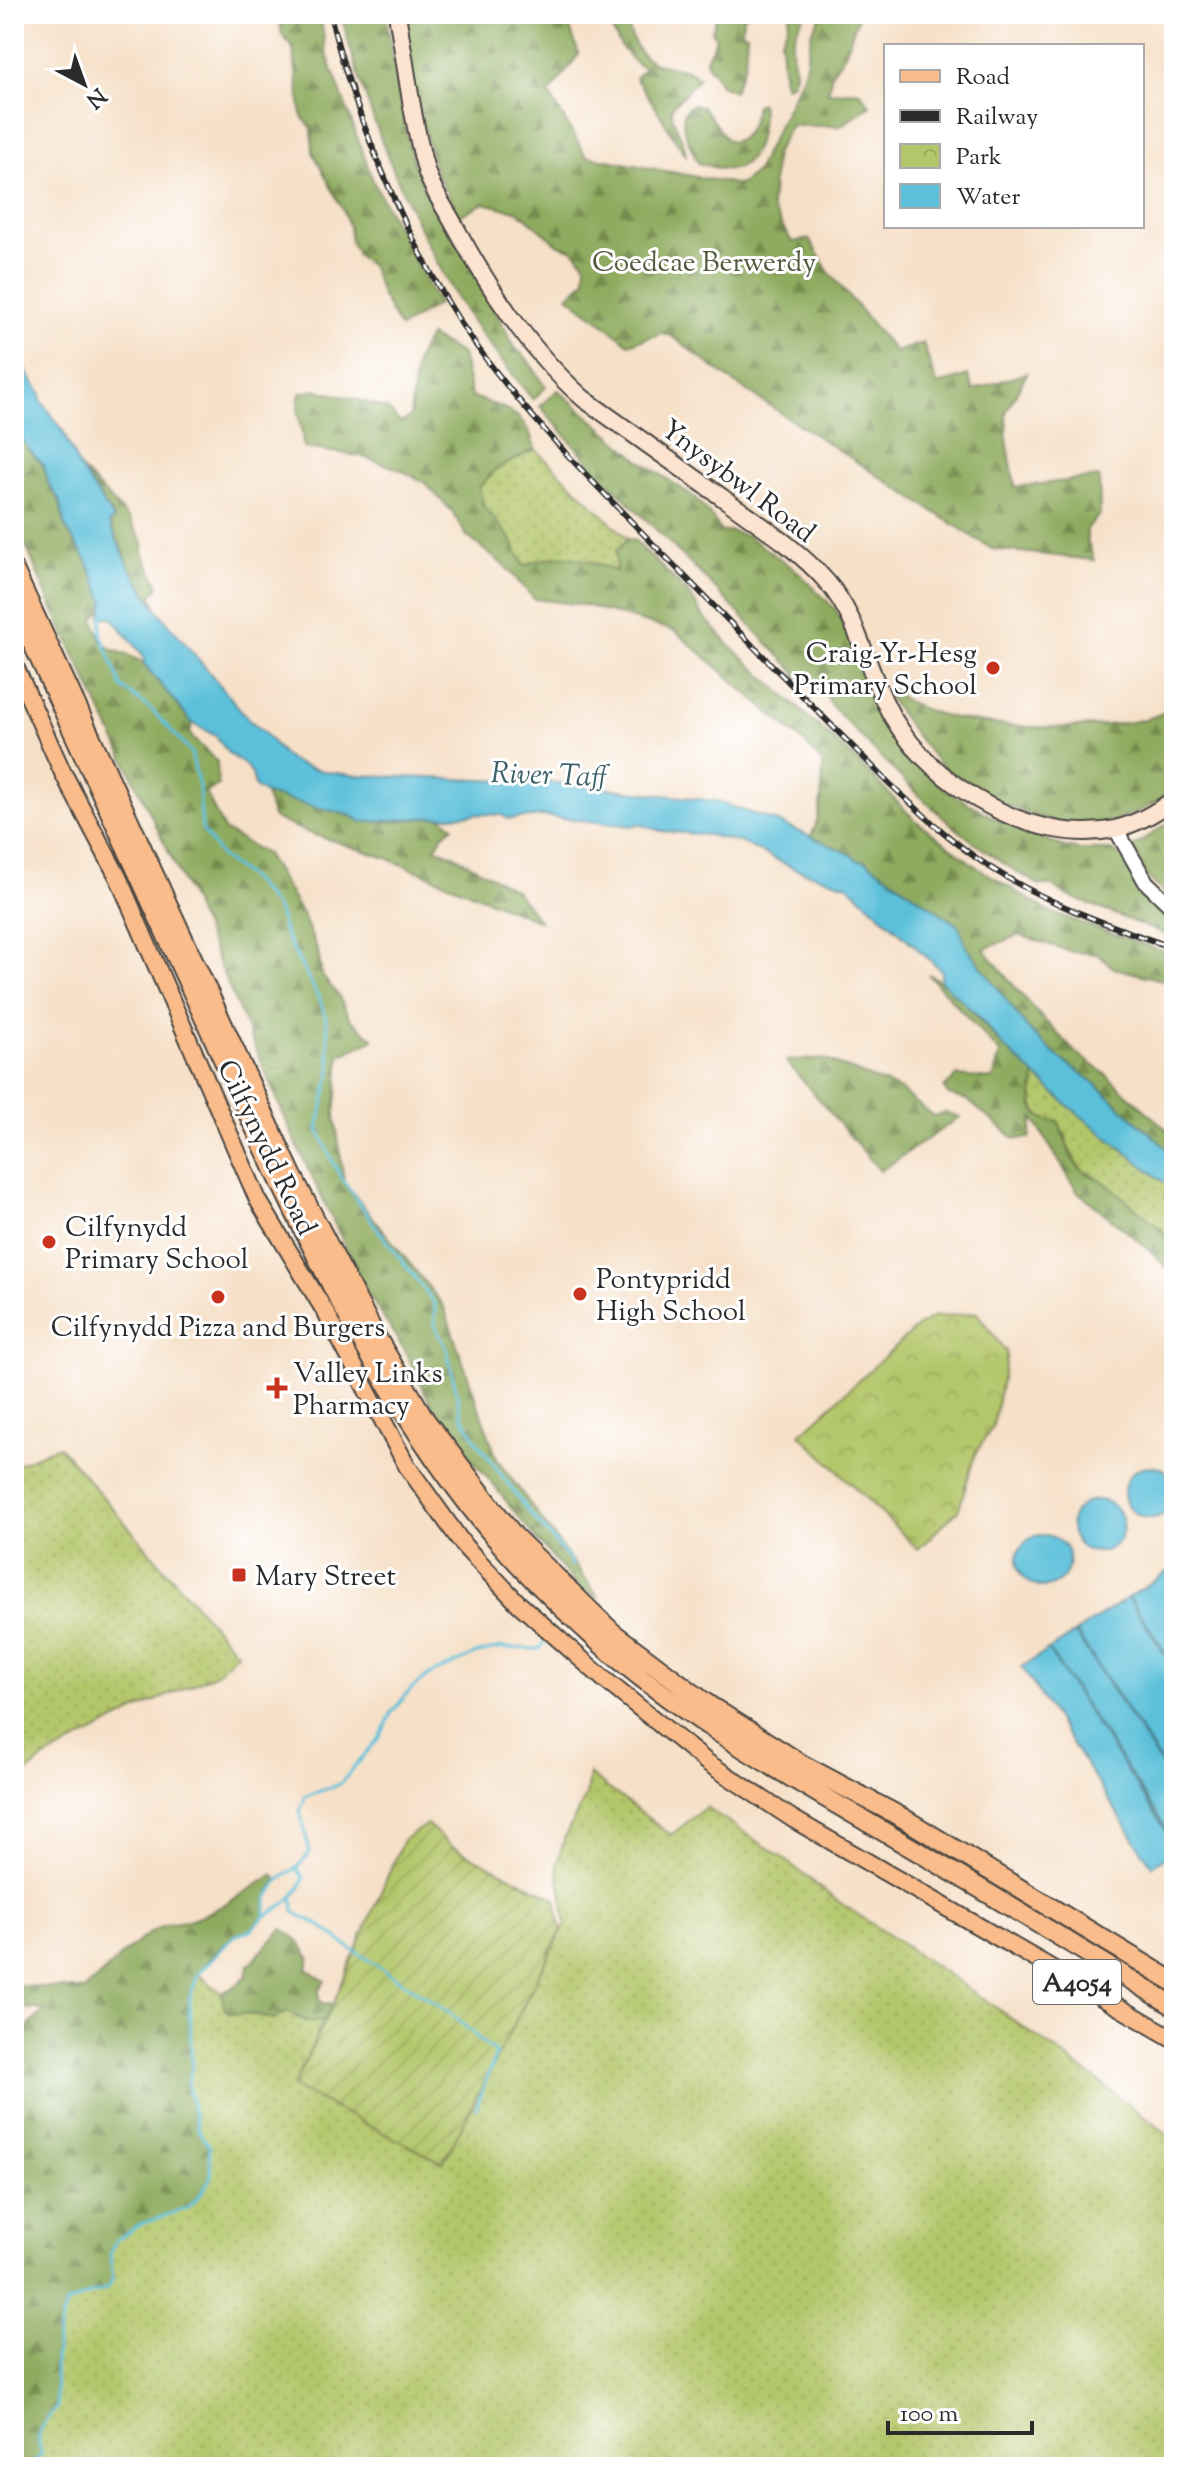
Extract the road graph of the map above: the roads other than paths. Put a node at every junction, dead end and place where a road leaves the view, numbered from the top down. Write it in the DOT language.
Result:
graph roads {
  1 [pos="397,14"];
  2 [pos="14,570"];
  3 [pos="14,603"];
  4 [pos="14,664"];
  5 [pos="1174,799"];
  6 [pos="1116,829"];
  7 [pos="1174,909"];
  8 [pos="1174,1982"];
  9 [pos="1174,2006"];
  10 [pos="1174,2039"];
  1 -- 6 [label="main road, Ynysybwl Road"];
  2 -- 8 [label="highway"];
  3 -- 9 [label="highway"];
  4 -- 10 [label="main road, Cilfynydd Road / A4054"];
  5 -- 6 [label="main road, Ynysybwl Road"];
  6 -- 7 [label="street"];
}
